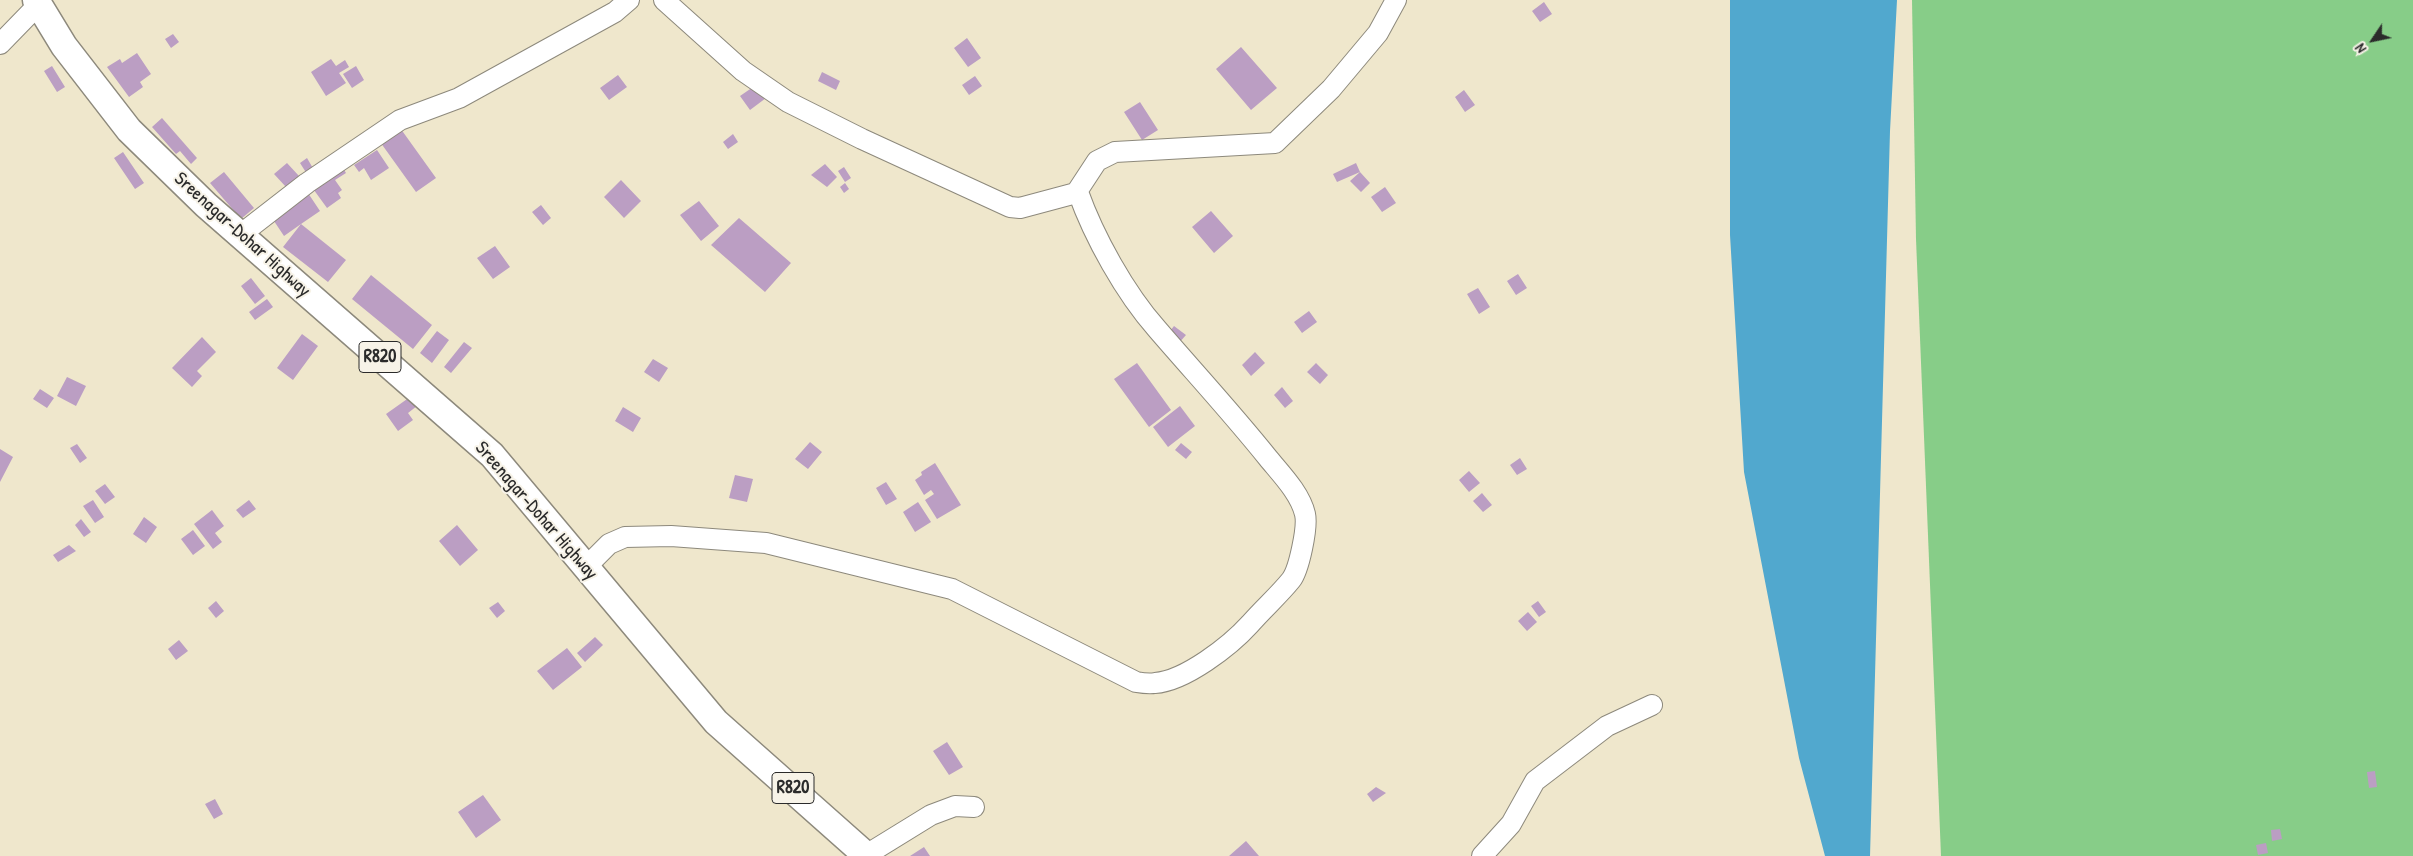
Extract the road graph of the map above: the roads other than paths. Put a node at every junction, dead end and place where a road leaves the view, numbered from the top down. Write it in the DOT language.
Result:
graph roads {
  1 [pos="629,0"];
  2 [pos="664,0"];
  3 [pos="1396,0"];
  4 [pos="37,2"];
  5 [pos="0,44"];
  6 [pos="1078,192"];
  7 [pos="240,235"];
  8 [pos="586,567"];
  9 [pos="1652,705"];
  10 [pos="974,807"];
  11 [pos="867,856"];
  12 [pos="1482,856"];
  1 -- 7 [label="street"];
  2 -- 6 [label="street"];
  3 -- 6 [label="street"];
  4 -- 5 [label="street"];
  4 -- 7 [label="main road, Sreenagar-Dohar Highway / R820"];
  6 -- 8 [label="street"];
  7 -- 8 [label="main road, Sreenagar-Dohar Highway / R820"];
  8 -- 11 [label="main road, Sreenagar-Dohar Highway / R820"];
  9 -- 12 [label="street"];
  10 -- 11 [label="street"];
}
